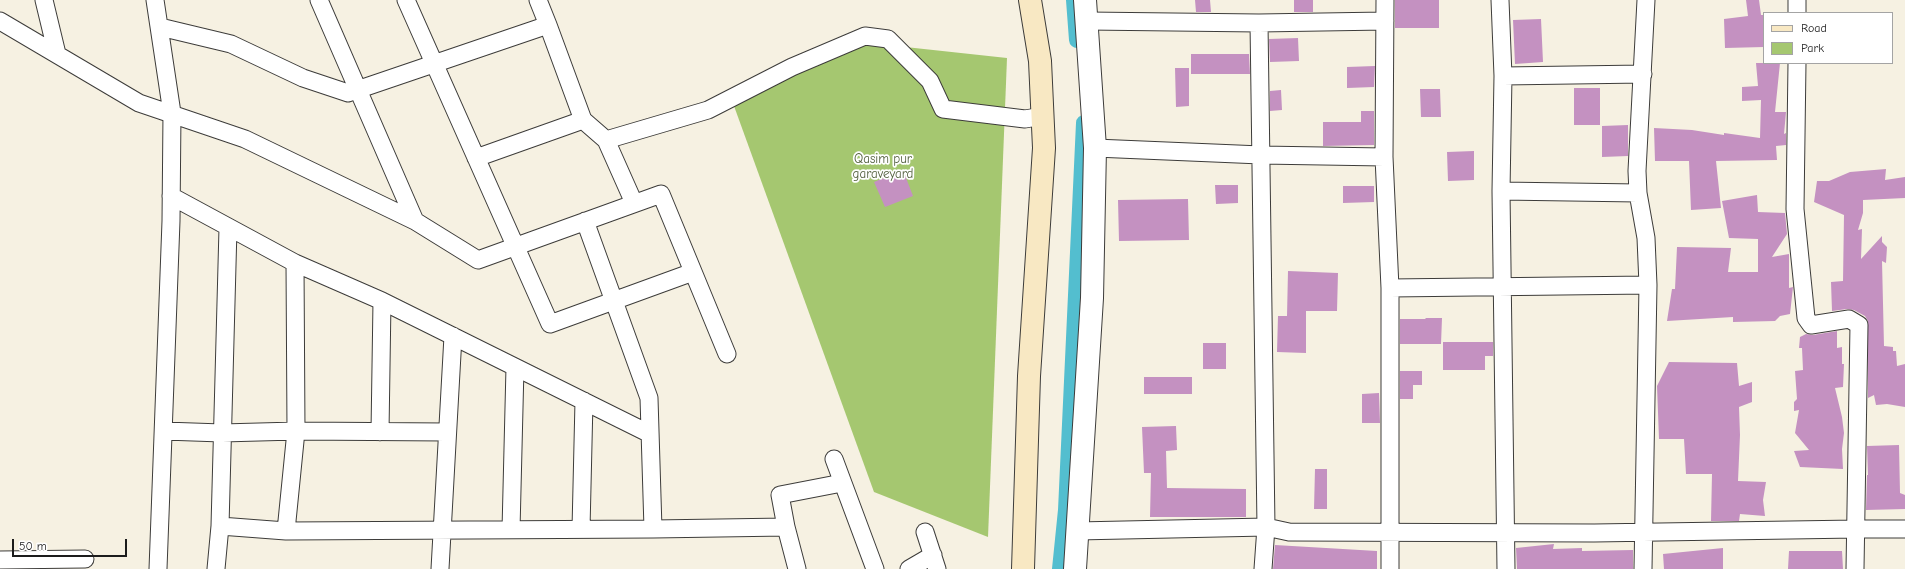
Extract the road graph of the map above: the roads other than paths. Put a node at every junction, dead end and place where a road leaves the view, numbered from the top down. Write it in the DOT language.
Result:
graph roads {
  1 [pos="44,0"];
  2 [pos="155,0"];
  3 [pos="319,0"];
  4 [pos="406,0"];
  5 [pos="538,0"];
  6 [pos="1030,0"];
  7 [pos="1385,0"];
  8 [pos="1500,0"];
  9 [pos="1646,0"];
  10 [pos="1797,0"];
  11 [pos="1086,11"];
  12 [pos="1797,12"];
  13 [pos="0,21"];
  14 [pos="1385,21"];
  15 [pos="1260,23"];
  16 [pos="548,25"];
  17 [pos="160,27"];
  18 [pos="57,54"];
  19 [pos="434,64"];
  20 [pos="1797,64"];
  21 [pos="1643,74"];
  22 [pos="1503,76"];
  23 [pos="358,90"];
  24 [pos="172,113"];
  25 [pos="1043,116"];
  26 [pos="584,120"];
  27 [pos="606,140"];
  28 [pos="1095,148"];
  29 [pos="1260,155"];
  30 [pos="1384,157"];
  31 [pos="476,158"];
  32 [pos="1501,191"];
  33 [pos="1638,193"];
  34 [pos="171,196"];
  35 [pos="634,203"];
  36 [pos="415,221"];
  37 [pos="585,221"];
  38 [pos="228,228"];
  39 [pos="515,247"];
  40 [pos="295,263"];
  41 [pos="693,272"];
  42 [pos="1648,285"];
  43 [pos="1390,288"];
  44 [pos="1502,288"];
  45 [pos="382,301"];
  46 [pos="614,301"];
  47 [pos="452,336"];
  48 [pos="727,354"];
  49 [pos="515,367"];
  50 [pos="584,401"];
  51 [pos="296,431"];
  52 [pos="164,432"];
  53 [pos="380,432"];
  54 [pos="447,432"];
  55 [pos="222,433"];
  56 [pos="650,434"];
  57 [pos="834,459"];
  58 [pos="842,483"];
  59 [pos="220,526"];
  60 [pos="786,527"];
  61 [pos="1266,527"];
  62 [pos="581,529"];
  63 [pos="1856,529"];
  64 [pos="511,530"];
  65 [pos="653,530"];
  66 [pos="1905,530"];
  67 [pos="286,531"];
  68 [pos="442,531"];
  69 [pos="1078,531"];
  70 [pos="1505,531"];
  71 [pos="925,532"];
  72 [pos="1390,532"];
  73 [pos="1643,532"];
  74 [pos="85,559"];
  75 [pos="0,560"];
  76 [pos="935,562"];
  77 [pos="158,569"];
  78 [pos="216,569"];
  79 [pos="440,569"];
  80 [pos="797,569"];
  81 [pos="875,569"];
  82 [pos="909,569"];
  83 [pos="1023,569"];
  84 [pos="1075,569"];
  85 [pos="1263,569"];
  86 [pos="1390,569"];
  87 [pos="1506,569"];
  88 [pos="1643,569"];
  89 [pos="1855,569"];
  1 -- 18 [label="street"];
  2 -- 17 [label="street"];
  3 -- 23 [label="street"];
  4 -- 19 [label="street"];
  5 -- 16 [label="street"];
  6 -- 25 [label="main road"];
  7 -- 14 [label="street"];
  8 -- 22 [label="street"];
  9 -- 21 [label="street"];
  10 -- 12 [label="street"];
  11 -- 15 [label="street"];
  11 -- 28 [label="street"];
  13 -- 18 [label="street"];
  14 -- 15 [label="street"];
  14 -- 30 [label="street"];
  15 -- 29 [label="street"];
  16 -- 19 [label="street"];
  16 -- 26 [label="street"];
  17 -- 23 [label="street"];
  17 -- 24 [label="street"];
  18 -- 24 [label="street"];
  19 -- 23 [label="street"];
  19 -- 31 [label="street"];
  20 -- 63 [label="street"];
  21 -- 22 [label="street"];
  21 -- 33 [label="street"];
  22 -- 32 [label="street"];
  23 -- 36 [label="street"];
  24 -- 34 [label="street"];
  24 -- 36 [label="street"];
  25 -- 27 [label="street"];
  25 -- 83 [label="main road"];
  26 -- 27 [label="street"];
  26 -- 31 [label="street"];
  27 -- 35 [label="street"];
  28 -- 29 [label="street"];
  28 -- 69 [label="street"];
  29 -- 30 [label="street"];
  29 -- 61 [label="street"];
  30 -- 43 [label="street"];
  31 -- 39 [label="street"];
  32 -- 33 [label="street"];
  32 -- 44 [label="street"];
  33 -- 42 [label="street"];
  34 -- 38 [label="street"];
  34 -- 52 [label="street"];
  35 -- 37 [label="street"];
  35 -- 41 [label="street"];
  36 -- 39 [label="street"];
  37 -- 39 [label="street"];
  37 -- 46 [label="street"];
  38 -- 40 [label="street"];
  38 -- 55 [label="street"];
  39 -- 46 [label="street"];
  40 -- 45 [label="street"];
  40 -- 51 [label="street"];
  41 -- 46 [label="street"];
  41 -- 48 [label="street"];
  42 -- 44 [label="street"];
  42 -- 73 [label="street"];
  43 -- 44 [label="street"];
  43 -- 72 [label="street"];
  44 -- 70 [label="street"];
  45 -- 47 [label="street"];
  45 -- 53 [label="street"];
  46 -- 56 [label="street"];
  47 -- 49 [label="street"];
  47 -- 54 [label="street"];
  49 -- 50 [label="street"];
  49 -- 64 [label="street"];
  50 -- 56 [label="street"];
  50 -- 62 [label="street"];
  51 -- 53 [label="street"];
  51 -- 55 [label="street"];
  51 -- 67 [label="street"];
  52 -- 55 [label="street"];
  52 -- 77 [label="street"];
  53 -- 54 [label="street"];
  54 -- 68 [label="street"];
  55 -- 59 [label="street"];
  56 -- 65 [label="street"];
  57 -- 58 [label="street"];
  58 -- 60 [label="street"];
  58 -- 81 [label="street"];
  59 -- 67 [label="street"];
  59 -- 78 [label="street"];
  60 -- 65 [label="street"];
  60 -- 80 [label="street"];
  61 -- 69 [label="street"];
  61 -- 72 [label="street"];
  61 -- 85 [label="street"];
  62 -- 64 [label="street"];
  62 -- 65 [label="street"];
  63 -- 66 [label="street"];
  63 -- 73 [label="street"];
  63 -- 89 [label="street"];
  64 -- 68 [label="street"];
  67 -- 68 [label="street"];
  68 -- 79 [label="street"];
  69 -- 84 [label="street"];
  70 -- 72 [label="street"];
  70 -- 73 [label="street"];
  70 -- 87 [label="street"];
  71 -- 76 [label="street"];
  72 -- 86 [label="street"];
  73 -- 88 [label="street"];
  74 -- 75 [label="street"];
  76 -- 82 [label="street"];
}
